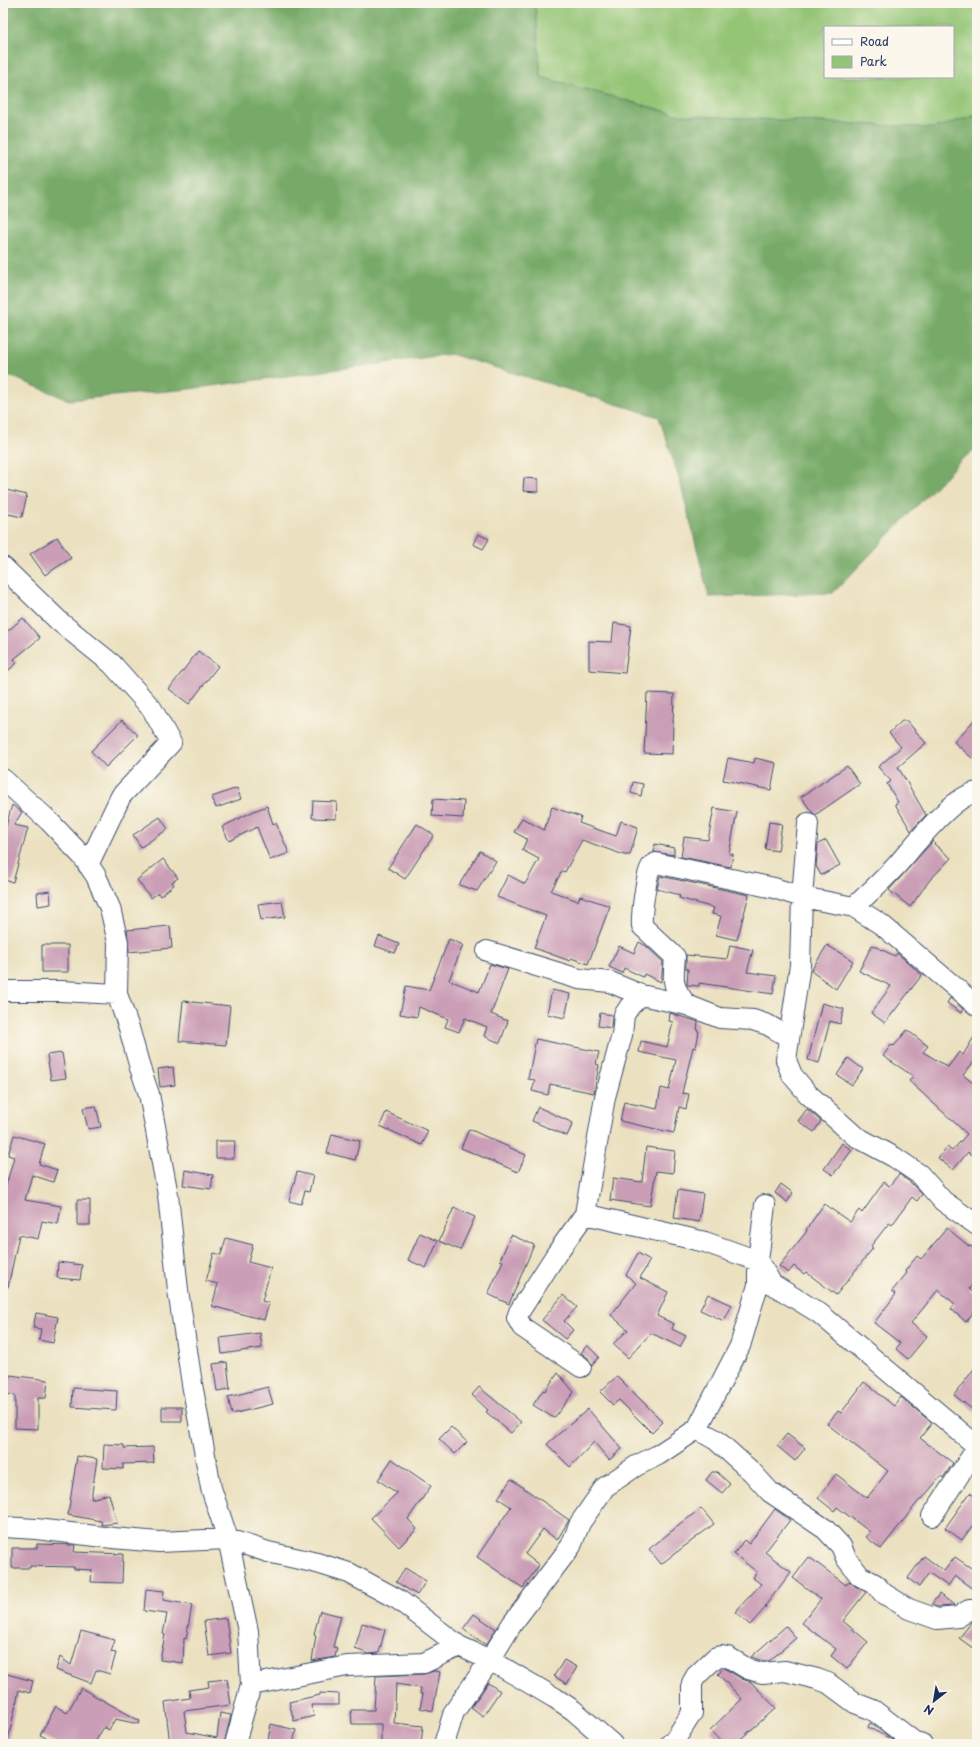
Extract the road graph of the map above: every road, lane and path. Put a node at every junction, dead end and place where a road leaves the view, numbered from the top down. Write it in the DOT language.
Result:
graph roads {
  1 [pos="3,567"];
  2 [pos="3,779"];
  3 [pos="977,791"];
  4 [pos="808,823"];
  5 [pos="88,865"];
  6 [pos="802,898"];
  7 [pos="854,907"];
  8 [pos="487,951"];
  9 [pos="620,986"];
  10 [pos="3,991"];
  11 [pos="117,994"];
  12 [pos="641,995"];
  13 [pos="687,1005"];
  14 [pos="977,1006"];
  15 [pos="624,1015"];
  16 [pos="788,1036"];
  17 [pos="765,1205"];
  18 [pos="585,1214"];
  19 [pos="977,1225"];
  20 [pos="758,1261"];
  21 [pos="581,1367"];
  22 [pos="697,1429"];
  23 [pos="977,1447"];
  24 [pos="932,1516"];
  25 [pos="3,1527"];
  26 [pos="228,1539"];
  27 [pos="977,1610"];
  28 [pos="459,1646"];
  29 [pos="490,1660"];
  30 [pos="251,1685"];
  31 [pos="235,1744"];
  32 [pos="444,1744"];
  33 [pos="612,1744"];
  34 [pos="670,1744"];
  35 [pos="922,1744"];
  1 -- 5 [label="street"];
  2 -- 5 [label="street"];
  3 -- 7 [label="street"];
  4 -- 6 [label="street"];
  5 -- 11 [label="street"];
  6 -- 7 [label="street"];
  6 -- 13 [label="street"];
  6 -- 16 [label="street"];
  7 -- 14 [label="street"];
  8 -- 9 [label="street"];
  9 -- 12 [label="street"];
  9 -- 15 [label="street"];
  10 -- 11 [label="street"];
  11 -- 26 [label="street"];
  12 -- 13 [label="street"];
  12 -- 15 [label="street"];
  13 -- 16 [label="street"];
  15 -- 18 [label="street"];
  16 -- 19 [label="street"];
  17 -- 20 [label="street"];
  18 -- 20 [label="street"];
  18 -- 21 [label="street"];
  20 -- 22 [label="street"];
  20 -- 23 [label="street"];
  22 -- 27 [label="street"];
  22 -- 29 [label="street"];
  23 -- 24 [label="street"];
  25 -- 26 [label="street"];
  26 -- 28 [label="street"];
  26 -- 30 [label="street"];
  28 -- 29 [label="street"];
  28 -- 30 [label="street"];
  29 -- 32 [label="street"];
  29 -- 33 [label="street"];
  30 -- 31 [label="street"];
  34 -- 35 [label="street"];
}
